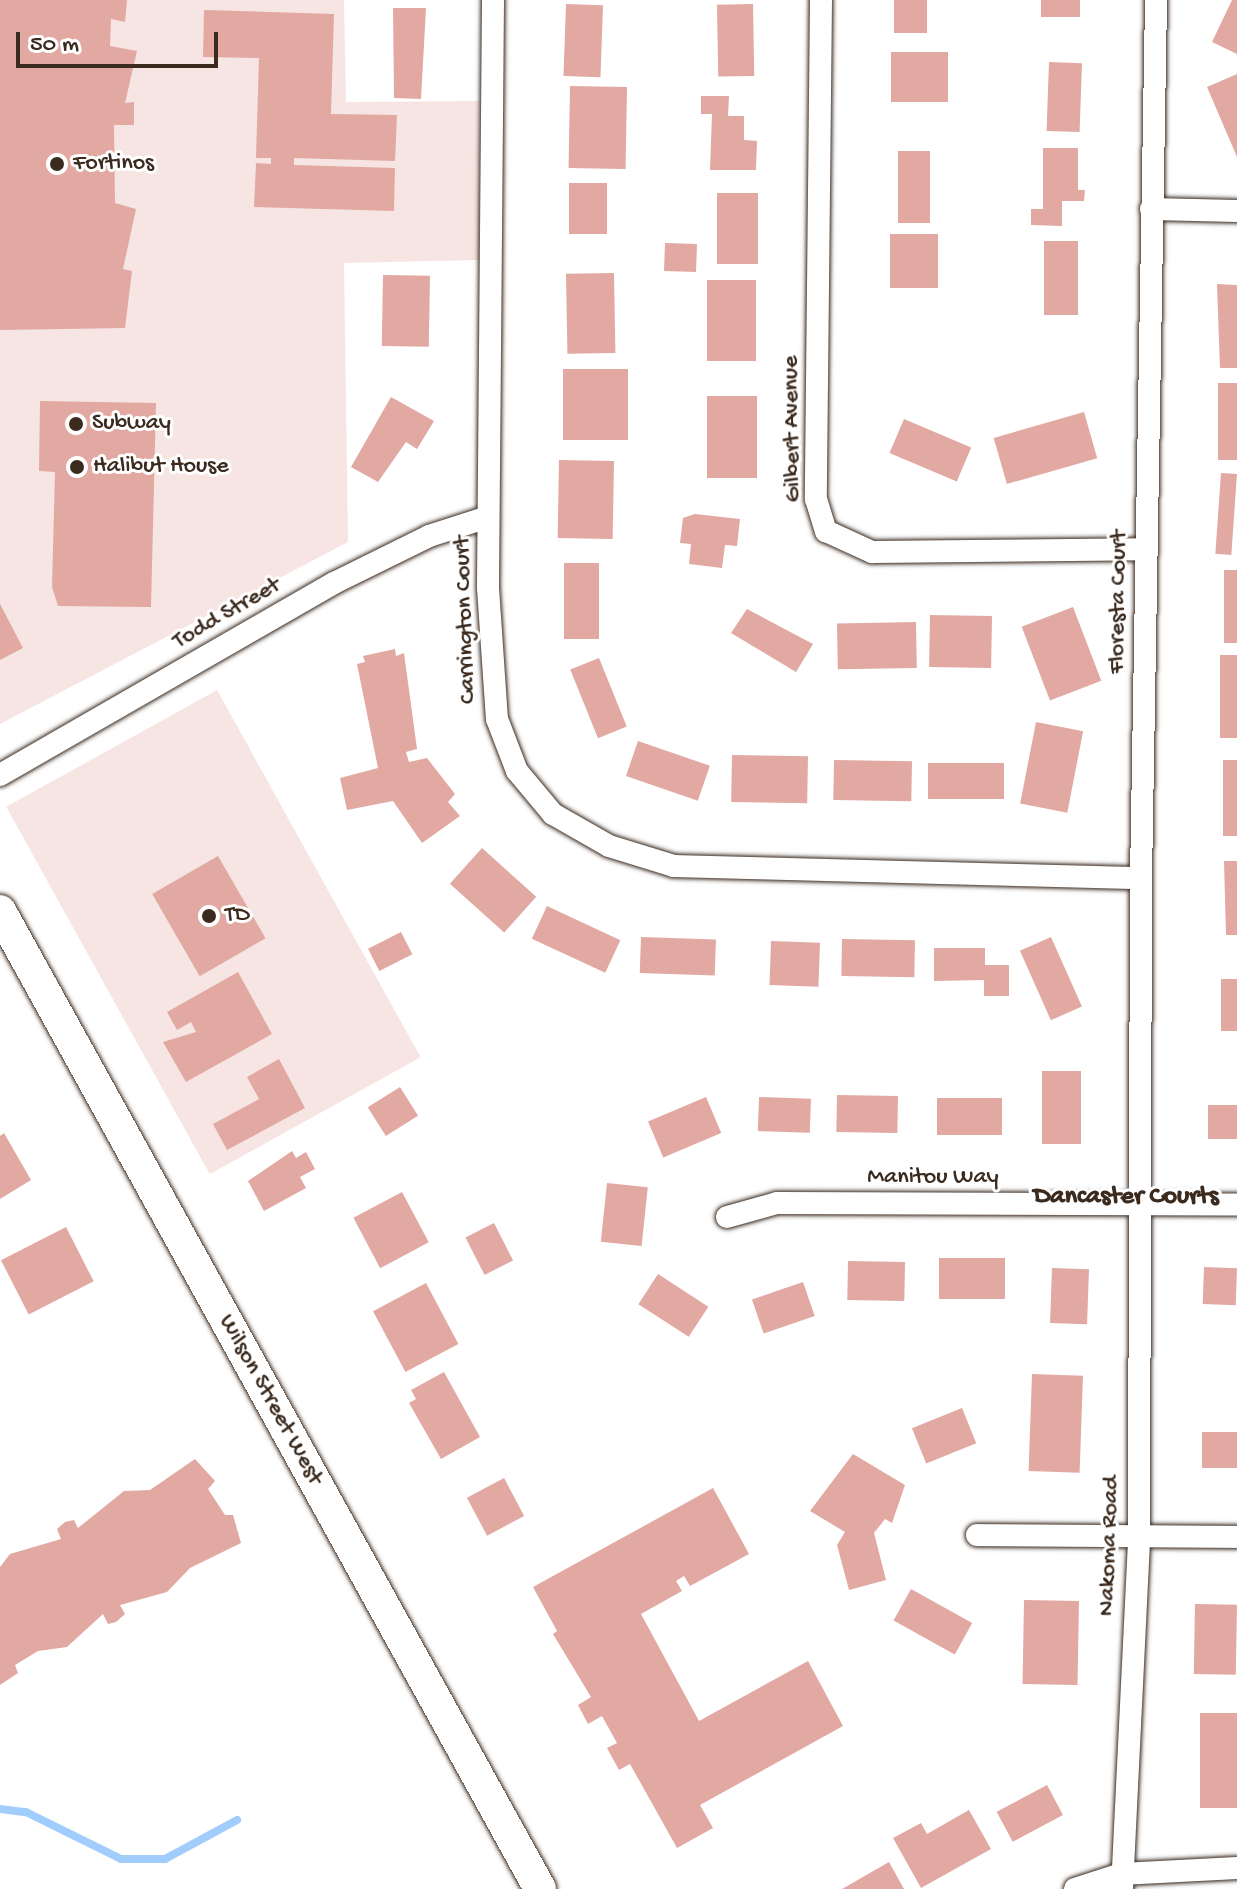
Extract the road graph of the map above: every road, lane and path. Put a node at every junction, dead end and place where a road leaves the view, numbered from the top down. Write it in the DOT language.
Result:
graph roads {
  1 [pos="493,0"];
  2 [pos="821,0"];
  3 [pos="1156,0"];
  4 [pos="1151,209"];
  5 [pos="1237,211"];
  6 [pos="488,517"];
  7 [pos="1145,549"];
  8 [pos="0,775"];
  9 [pos="1141,878"];
  10 [pos="0,911"];
  11 [pos="1139,1205"];
  12 [pos="1237,1205"];
  13 [pos="727,1217"];
  14 [pos="977,1535"];
  15 [pos="1139,1536"];
  16 [pos="1237,1537"];
  17 [pos="1237,1868"];
  18 [pos="1122,1881"];
  19 [pos="540,1889"];
  20 [pos="1075,1889"];
  1 -- 6 [label="street, Carrington Court"];
  2 -- 7 [label="street, Gilbert Avenue"];
  3 -- 4 [label="street, Floresta Court"];
  4 -- 5 [label="street"];
  4 -- 7 [label="street, Floresta Court"];
  6 -- 8 [label="street, Todd Street"];
  6 -- 9 [label="street, Carrington Court"];
  7 -- 9 [label="street, Floresta Court"];
  9 -- 11 [label="street, Floresta Court"];
  10 -- 19 [label="main road, Wilson Street West"];
  11 -- 12 [label="street, Manitou Way"];
  11 -- 13 [label="street, Manitou Way"];
  11 -- 15 [label="street, Nakoma Road"];
  14 -- 15 [label="street"];
  15 -- 16 [label="street"];
  15 -- 18 [label="street, Nakoma Road"];
  17 -- 18 [label="street"];
  18 -- 20 [label="street"];
}
